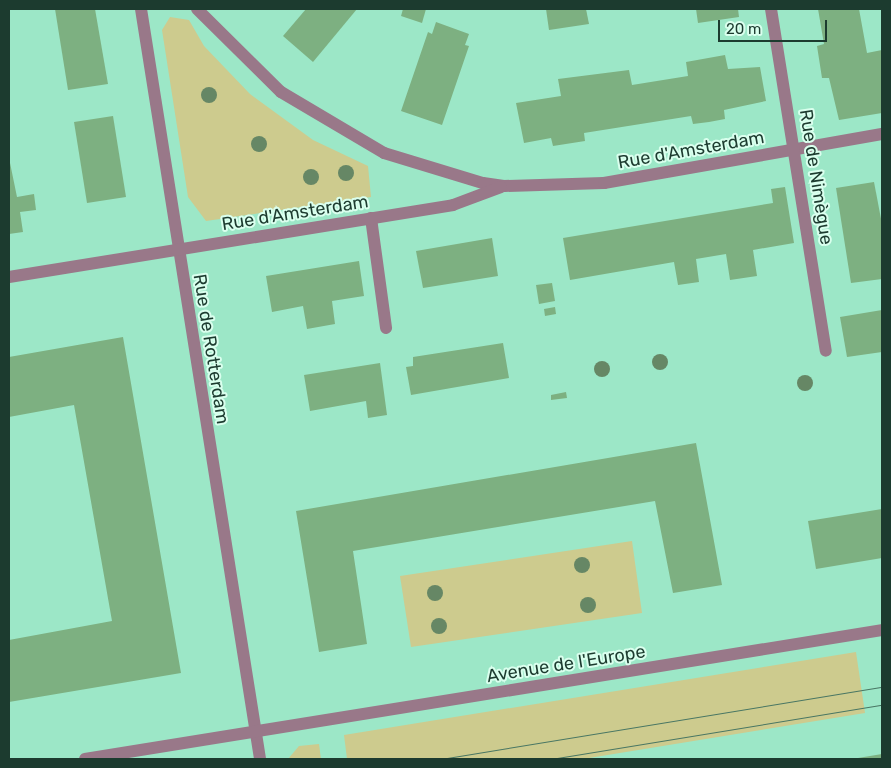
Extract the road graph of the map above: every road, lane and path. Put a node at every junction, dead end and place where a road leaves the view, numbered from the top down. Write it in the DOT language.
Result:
graph roads {
  1 [pos="141,9"];
  2 [pos="197,9"];
  3 [pos="772,9"];
  4 [pos="882,134"];
  5 [pos="794,150"];
  6 [pos="504,186"];
  7 [pos="371,218"];
  8 [pos="178,249"];
  9 [pos="9,277"];
  10 [pos="386,328"];
  11 [pos="826,351"];
  12 [pos="882,630"];
  13 [pos="255,732"];
  14 [pos="85,759"];
  15 [pos="260,759"];
  1 -- 8 [label="street, Rue de Rotterdam"];
  2 -- 6 [label="street, Rue d'Amsterdam"];
  3 -- 5 [label="street, Rue de Nimègue"];
  4 -- 5 [label="street, Rue d'Amsterdam"];
  5 -- 6 [label="street, Rue d'Amsterdam"];
  5 -- 11 [label="street, Rue de Nimègue"];
  6 -- 7 [label="street, Rue d'Amsterdam"];
  7 -- 8 [label="street, Rue d'Amsterdam"];
  7 -- 10 [label="street"];
  8 -- 9 [label="street, Rue d'Amsterdam"];
  8 -- 13 [label="street, Rue de Rotterdam"];
  12 -- 13 [label="street, Avenue de l'Europe"];
  13 -- 14 [label="street, Avenue de l'Europe"];
  13 -- 15 [label="street"];
}
